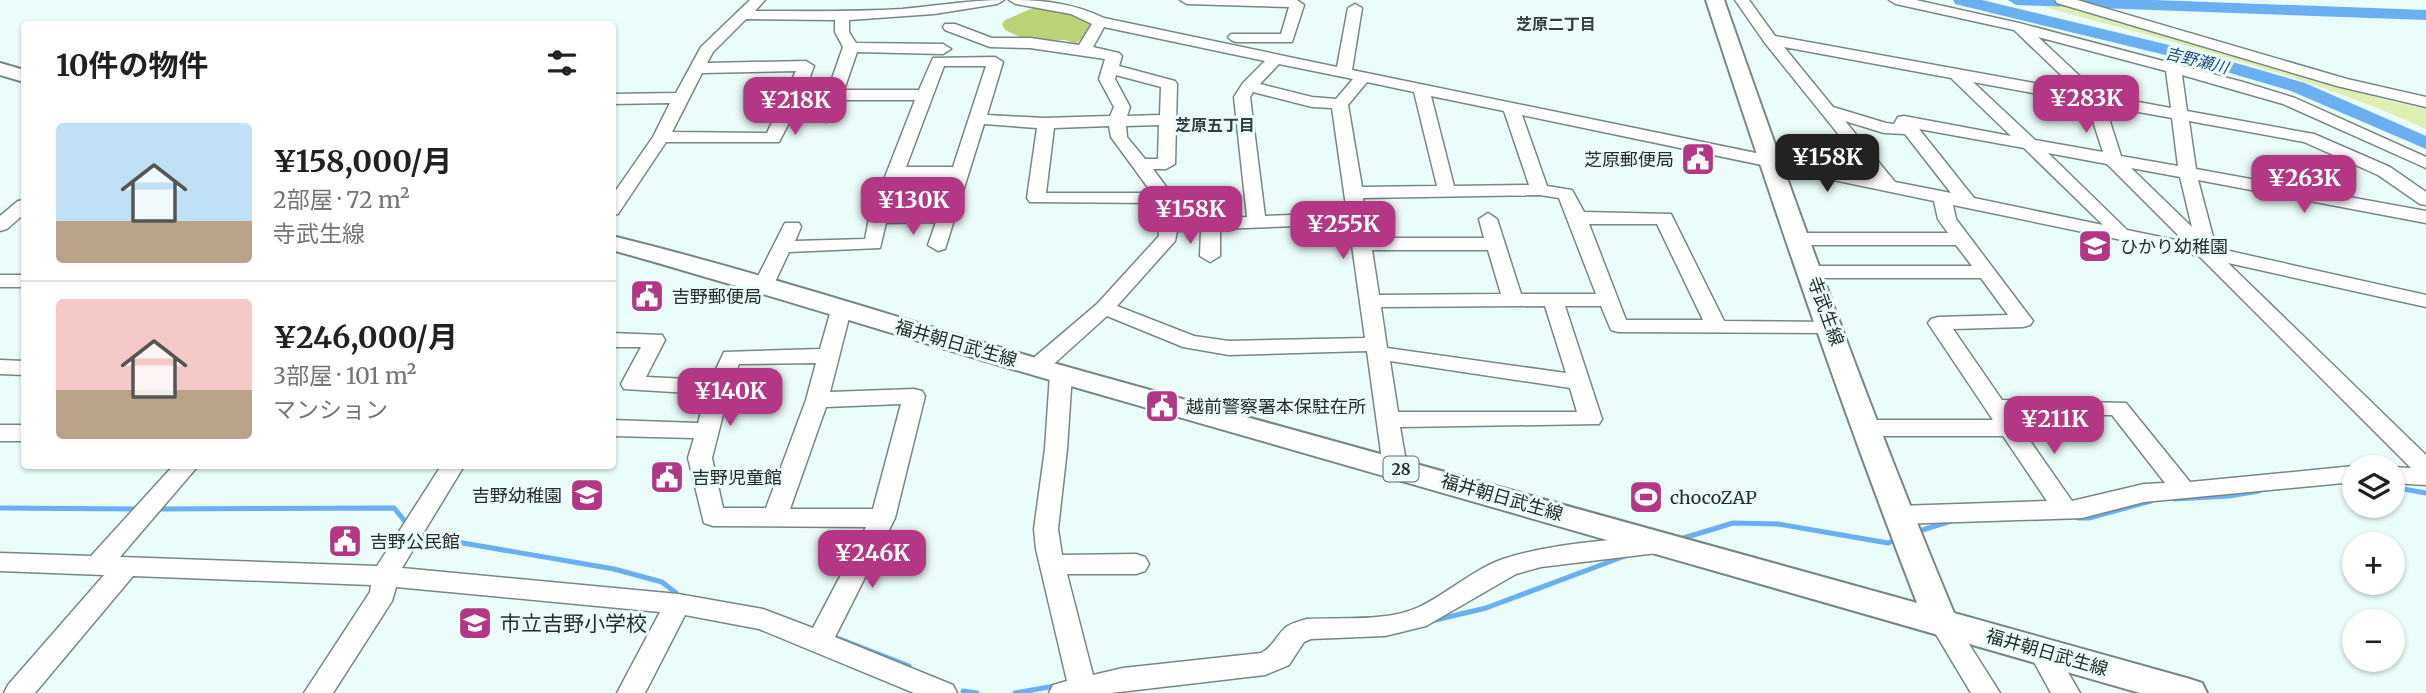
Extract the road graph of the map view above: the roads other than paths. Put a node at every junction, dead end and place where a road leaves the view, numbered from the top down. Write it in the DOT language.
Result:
graph roads {
  1 [pos="758,0"];
  2 [pos="997,0"];
  3 [pos="1187,0"];
  4 [pos="1715,0"];
  5 [pos="1742,0"];
  6 [pos="1896,0"];
  7 [pos="2062,0"];
  8 [pos="1027,1"];
  9 [pos="1246,1"];
  10 [pos="943,5"];
  11 [pos="1355,8"];
  12 [pos="743,15"];
  13 [pos="842,16"];
  14 [pos="1100,22"];
  15 [pos="950,27"];
  16 [pos="2019,27"];
  17 [pos="1725,30"];
  18 [pos="1766,34"];
  19 [pos="1001,42"];
  20 [pos="1232,42"];
  21 [pos="851,47"];
  22 [pos="1084,50"];
  23 [pos="940,55"];
  24 [pos="1276,58"];
  25 [pos="995,62"];
  26 [pos="2173,67"];
  27 [pos="697,68"];
  28 [pos="0,69"];
  29 [pos="1111,69"];
  30 [pos="1344,72"];
  31 [pos="1956,74"];
  32 [pos="21,75"];
  33 [pos="1364,76"];
  34 [pos="1250,86"];
  35 [pos="1421,89"];
  36 [pos="794,95"];
  37 [pos="835,95"];
  38 [pos="925,95"];
  39 [pos="681,98"];
  40 [pos="2094,98"];
  41 [pos="616,99"];
  42 [pos="2426,102"];
  43 [pos="1340,103"];
  44 [pos="1511,108"];
  45 [pos="1827,110"];
  46 [pos="2178,114"];
  47 [pos="826,117"];
  48 [pos="977,119"];
  49 [pos="1117,120"];
  50 [pos="1167,120"];
  51 [pos="1904,121"];
  52 [pos="1046,123"];
  53 [pos="661,137"];
  54 [pos="2030,146"];
  55 [pos="2114,161"];
  56 [pos="1770,163"];
  57 [pos="2426,163"];
  58 [pos="1141,164"];
  59 [pos="895,172"];
  60 [pos="960,172"];
  61 [pos="2189,174"];
  62 [pos="1891,188"];
  63 [pos="1540,190"];
  64 [pos="1447,192"];
  65 [pos="1354,193"];
  66 [pos="1942,197"];
  67 [pos="1163,198"];
  68 [pos="2426,201"];
  69 [pos="1968,203"];
  70 [pos="616,204"];
  71 [pos="21,208"];
  72 [pos="947,216"];
  73 [pos="2426,217"];
  74 [pos="878,218"];
  75 [pos="1357,218"];
  76 [pos="1578,218"];
  77 [pos="1488,219"];
  78 [pos="1257,223"];
  79 [pos="0,225"];
  80 [pos="1211,225"];
  81 [pos="1169,226"];
  82 [pos="792,227"];
  83 [pos="2121,234"];
  84 [pos="1799,239"];
  85 [pos="1961,239"];
  86 [pos="616,244"];
  87 [pos="1361,244"];
  88 [pos="1496,244"];
  89 [pos="938,245"];
  90 [pos="782,247"];
  91 [pos="2207,252"];
  92 [pos="1210,256"];
  93 [pos="1811,272"];
  94 [pos="1986,272"];
  95 [pos="0,281"];
  96 [pos="21,281"];
  97 [pos="764,284"];
  98 [pos="1513,300"];
  99 [pos="1553,300"];
  100 [pos="1608,300"];
  101 [pos="1370,301"];
  102 [pos="2426,301"];
  103 [pos="1104,308"];
  104 [pos="841,310"];
  105 [pos="1716,326"];
  106 [pos="1832,327"];
  107 [pos="616,341"];
  108 [pos="1378,349"];
  109 [pos="828,356"];
  110 [pos="0,367"];
  111 [pos="21,368"];
  112 [pos="1049,370"];
  113 [pos="1579,382"];
  114 [pos="719,387"];
  115 [pos="817,400"];
  116 [pos="1995,407"];
  117 [pos="1390,420"];
  118 [pos="616,428"];
  119 [pos="1867,428"];
  120 [pos="2008,428"];
  121 [pos="707,430"];
  122 [pos="0,433"];
  123 [pos="21,433"];
  124 [pos="1395,467"];
  125 [pos="183,469"];
  126 [pos="451,469"];
  127 [pos="2426,469"];
  128 [pos="2342,475"];
  129 [pos="2405,476"];
  130 [pos="2426,477"];
  131 [pos="2183,489"];
  132 [pos="2064,509"];
  133 [pos="1898,515"];
  134 [pos="775,517"];
  135 [pos="883,518"];
  136 [pos="1665,543"];
  137 [pos="0,562"];
  138 [pos="1136,564"];
  139 [pos="98,565"];
  140 [pos="128,565"];
  141 [pos="1052,565"];
  142 [pos="384,576"];
  143 [pos="678,604"];
  144 [pos="1941,621"];
  145 [pos="820,640"];
  146 [pos="2041,651"];
  147 [pos="1077,691"];
  148 [pos="18,693"];
  149 [pos="318,693"];
  150 [pos="631,693"];
  151 [pos="943,693"];
  152 [pos="1986,693"];
  153 [pos="2066,693"];
  154 [pos="2190,693"];
  1 -- 12 [label="street"];
  2 -- 10 [label="street"];
  3 -- 9 [label="street"];
  4 -- 17 [label="main road, 寺武生線"];
  5 -- 18 [label="street"];
  6 -- 16 [label="street"];
  7 -- 42 [label="street"];
  8 -- 14 [label="street"];
  9 -- 20 [label="street"];
  9 -- 20 [label="street"];
  10 -- 13 [label="street"];
  10 -- 15 [label="street"];
  11 -- 30 [label="street"];
  12 -- 13 [label="street"];
  12 -- 27 [label="street"];
  13 -- 21 [label="street"];
  14 -- 20 [label="street"];
  14 -- 22 [label="street"];
  15 -- 19 [label="street"];
  15 -- 23 [label="street"];
  16 -- 26 [label="street"];
  16 -- 40 [label="street"];
  17 -- 18 [label="street"];
  17 -- 56 [label="main road, 寺武生線"];
  18 -- 31 [label="street"];
  18 -- 45 [label="street"];
  19 -- 22 [label="street"];
  19 -- 25 [label="street"];
  20 -- 24 [label="street"];
  21 -- 23 [label="street"];
  21 -- 37 [label="street"];
  22 -- 29 [label="street"];
  23 -- 25 [label="street"];
  23 -- 38 [label="street"];
  24 -- 30 [label="street"];
  24 -- 34 [label="street"];
  25 -- 48 [label="street"];
  26 -- 46 [label="street"];
  26 -- 57 [label="street"];
  27 -- 36 [label="street"];
  27 -- 39 [label="street"];
  28 -- 32 [label="main road"];
  29 -- 49 [label="street"];
  29 -- 50 [label="street"];
  30 -- 33 [label="street"];
  31 -- 40 [label="street"];
  31 -- 54 [label="street"];
  33 -- 35 [label="street"];
  33 -- 43 [label="street"];
  34 -- 43 [label="street"];
  34 -- 78 [label="street"];
  35 -- 44 [label="street"];
  35 -- 64 [label="street"];
  36 -- 37 [label="street"];
  36 -- 53 [label="street"];
  37 -- 38 [label="street"];
  37 -- 47 [label="street"];
  38 -- 59 [label="street"];
  39 -- 41 [label="street"];
  39 -- 53 [label="street"];
  40 -- 46 [label="street"];
  40 -- 55 [label="street"];
  43 -- 65 [label="street"];
  44 -- 56 [label="street"];
  44 -- 63 [label="street"];
  45 -- 51 [label="street"];
  45 -- 62 [label="street"];
  46 -- 61 [label="street"];
  46 -- 68 [label="street"];
  48 -- 52 [label="street"];
  48 -- 60 [label="street"];
  49 -- 50 [label="street"];
  49 -- 52 [label="street"];
  49 -- 58 [label="street"];
  50 -- 58 [label="street"];
  51 -- 54 [label="street"];
  51 -- 69 [label="street"];
  52 -- 67 [label="street"];
  53 -- 70 [label="street"];
  54 -- 55 [label="street"];
  54 -- 83 [label="street"];
  55 -- 61 [label="street"];
  55 -- 91 [label="street"];
  56 -- 62 [label="street"];
  56 -- 84 [label="main road, 寺武生線"];
  58 -- 67 [label="street"];
  59 -- 60 [label="street"];
  59 -- 74 [label="street"];
  60 -- 72 [label="street"];
  61 -- 73 [label="street"];
  61 -- 91 [label="street"];
  62 -- 66 [label="street"];
  63 -- 64 [label="street"];
  63 -- 76 [label="street"];
  64 -- 65 [label="street"];
  65 -- 75 [label="street"];
  66 -- 69 [label="street"];
  66 -- 85 [label="street"];
  67 -- 81 [label="street"];
  69 -- 83 [label="street"];
  71 -- 79 [label="street"];
  72 -- 74 [label="street"];
  72 -- 89 [label="street"];
  74 -- 90 [label="street"];
  75 -- 78 [label="street"];
  75 -- 87 [label="street"];
  76 -- 100 [label="street"];
  76 -- 105 [label="street"];
  77 -- 88 [label="street"];
  78 -- 80 [label="street"];
  80 -- 81 [label="street"];
  80 -- 92 [label="street"];
  81 -- 103 [label="street"];
  82 -- 90 [label="street"];
  83 -- 91 [label="street"];
  84 -- 85 [label="street"];
  84 -- 93 [label="main road, 寺武生線"];
  85 -- 94 [label="street"];
  86 -- 97 [label="main road, 福井朝日武生線 / 28"];
  87 -- 88 [label="street"];
  87 -- 101 [label="street"];
  88 -- 98 [label="street"];
  90 -- 97 [label="street"];
  91 -- 102 [label="street"];
  91 -- 127 [label="street"];
  93 -- 94 [label="street"];
  93 -- 106 [label="main road, 寺武生線"];
  94 -- 116 [label="street"];
  95 -- 96 [label="street"];
  97 -- 104 [label="main road, 福井朝日武生線 / 28"];
  98 -- 99 [label="street"];
  98 -- 101 [label="street"];
  99 -- 100 [label="street"];
  99 -- 113 [label="street"];
  100 -- 105 [label="street"];
  101 -- 108 [label="street"];
  103 -- 108 [label="street"];
  103 -- 112 [label="street"];
  104 -- 109 [label="street"];
  104 -- 112 [label="main road, 福井朝日武生線 / 28"];
  105 -- 106 [label="street"];
  106 -- 119 [label="main road, 寺武生線"];
  107 -- 114 [label="street"];
  108 -- 113 [label="street"];
  108 -- 117 [label="street"];
  109 -- 114 [label="street"];
  109 -- 115 [label="street"];
  110 -- 111 [label="street"];
  112 -- 124 [label="main road, 福井朝日武生線 / 28"];
  112 -- 141 [label="street"];
  113 -- 117 [label="street"];
  114 -- 121 [label="street"];
  115 -- 134 [label="street"];
  115 -- 135 [label="street"];
  116 -- 120 [label="street"];
  116 -- 131 [label="street"];
  117 -- 124 [label="street"];
  118 -- 121 [label="street"];
  119 -- 120 [label="street"];
  119 -- 133 [label="main road, 寺武生線"];
  120 -- 132 [label="street"];
  121 -- 134 [label="street"];
  122 -- 123 [label="street"];
  124 -- 136 [label="main road, 福井朝日武生線 / 28"];
  125 -- 139 [label="street"];
  126 -- 142 [label="street"];
  128 -- 131 [label="street"];
  129 -- 130 [label="street"];
  131 -- 132 [label="street"];
  132 -- 133 [label="street"];
  133 -- 144 [label="main road, 寺武生線"];
  134 -- 135 [label="street"];
  135 -- 145 [label="street"];
  136 -- 144 [label="main road, 福井朝日武生線 / 28"];
  136 -- 147 [label="street"];
  137 -- 139 [label="street"];
  138 -- 141 [label="street"];
  139 -- 140 [label="street"];
  140 -- 142 [label="street"];
  140 -- 148 [label="street"];
  141 -- 147 [label="street"];
  142 -- 143 [label="street"];
  142 -- 149 [label="street"];
  143 -- 145 [label="street"];
  143 -- 150 [label="street"];
  144 -- 146 [label="main road, 福井朝日武生線 / 28"];
  144 -- 152 [label="street"];
  145 -- 151 [label="street"];
  146 -- 153 [label="street"];
  146 -- 154 [label="main road, 福井朝日武生線 / 28"];
}
